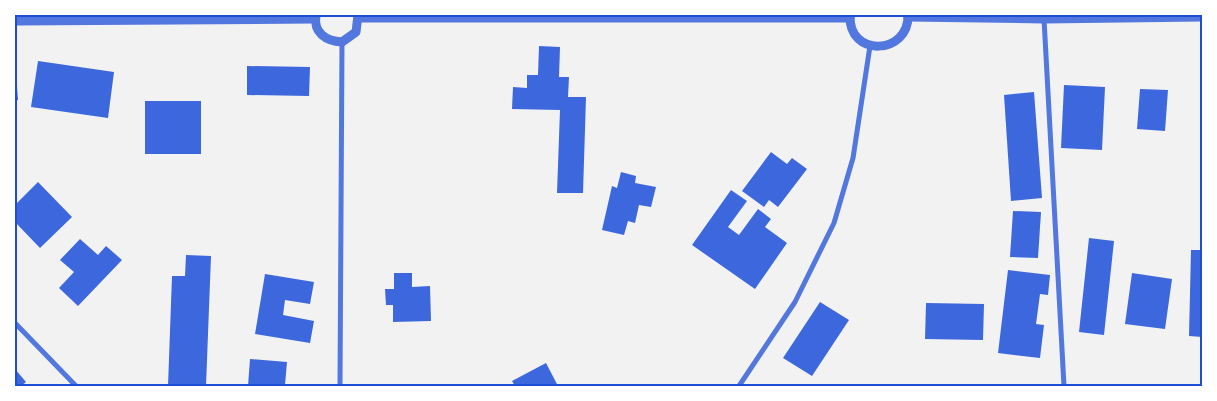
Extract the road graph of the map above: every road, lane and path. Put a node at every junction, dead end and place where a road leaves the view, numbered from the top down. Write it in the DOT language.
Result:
graph roads {
  1 [pos="850,16"];
  2 [pos="908,16"];
  3 [pos="316,17"];
  4 [pos="359,17"];
  5 [pos="1202,17"];
  6 [pos="1044,19"];
  7 [pos="15,21"];
  8 [pos="342,42"];
  9 [pos="870,46"];
  10 [pos="15,323"];
  11 [pos="76,386"];
  12 [pos="340,386"];
  13 [pos="739,386"];
  14 [pos="1064,386"];
  1 -- 4 [label="street"];
  1 -- 9 [label="street"];
  2 -- 6 [label="street"];
  2 -- 9 [label="street"];
  3 -- 7 [label="street"];
  3 -- 8 [label="street"];
  4 -- 8 [label="street"];
  5 -- 6 [label="street"];
  6 -- 14 [label="street"];
  8 -- 12 [label="street"];
  9 -- 13 [label="street"];
  10 -- 11 [label="street"];
}
